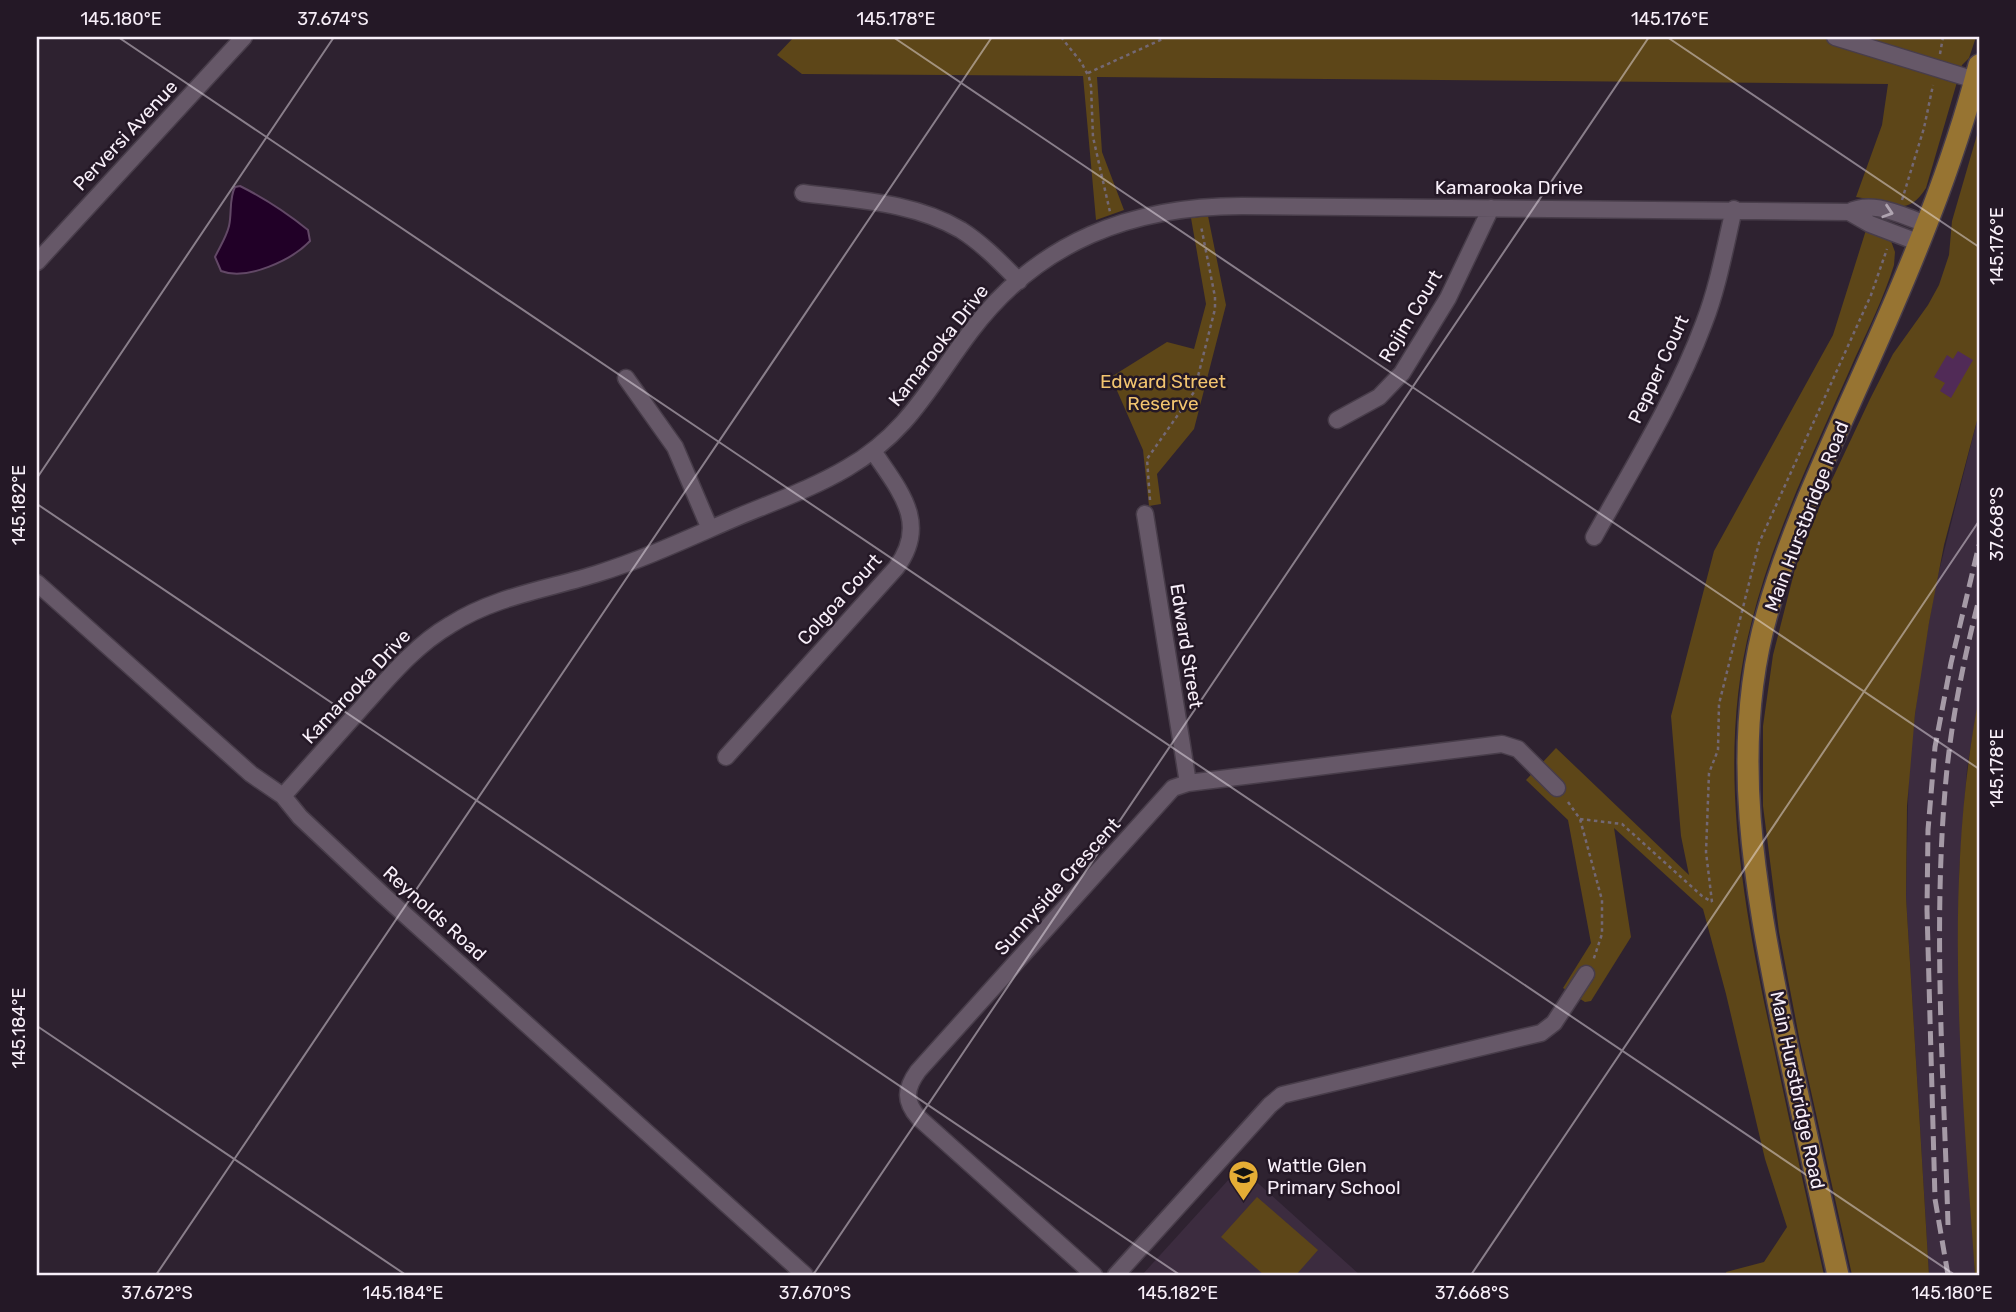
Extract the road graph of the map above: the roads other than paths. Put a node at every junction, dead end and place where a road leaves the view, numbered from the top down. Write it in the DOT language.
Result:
graph roads {
  1 [pos="244,37"];
  2 [pos="1835,37"];
  3 [pos="1977,72"];
  4 [pos="803,193"];
  5 [pos="1491,208"];
  6 [pos="1734,209"];
  7 [pos="1849,212"];
  8 [pos="1923,234"];
  9 [pos="37,262"];
  10 [pos="1019,281"];
  11 [pos="626,378"];
  12 [pos="1337,420"];
  13 [pos="873,451"];
  14 [pos="1146,514"];
  15 [pos="710,529"];
  16 [pos="1594,537"];
  17 [pos="37,583"];
  18 [pos="726,757"];
  19 [pos="1188,783"];
  20 [pos="1558,788"];
  21 [pos="283,796"];
  22 [pos="1586,974"];
  23 [pos="805,1275"];
  24 [pos="1094,1275"];
  25 [pos="1116,1275"];
  26 [pos="1838,1275"];
  1 -- 9 [label="street, Perversi Avenue"];
  2 -- 3 [label="street"];
  3 -- 8 [label="main road, Main Hurstbridge Road"];
  4 -- 10 [label="street"];
  5 -- 6 [label="street, Kamarooka Drive"];
  5 -- 10 [label="street, Kamarooka Drive"];
  5 -- 12 [label="street, Rojim Court"];
  6 -- 7 [label="street, Kamarooka Drive"];
  6 -- 16 [label="street, Pepper Court"];
  7 -- 8 [label="street, Kamarooka Drive"];
  7 -- 8 [label="street, Kamarooka Drive, one-way"];
  8 -- 26 [label="main road, Main Hurstbridge Road"];
  10 -- 13 [label="street, Kamarooka Drive"];
  11 -- 15 [label="street"];
  13 -- 15 [label="street, Kamarooka Drive"];
  13 -- 18 [label="street, Colgoa Court"];
  14 -- 19 [label="street, Edward Street"];
  15 -- 21 [label="street, Kamarooka Drive"];
  17 -- 21 [label="street, Reynolds Road"];
  19 -- 20 [label="street, Sunnyside Crescent"];
  19 -- 24 [label="street, Sunnyside Crescent"];
  21 -- 23 [label="street, Reynolds Road"];
  22 -- 25 [label="street"];
}
